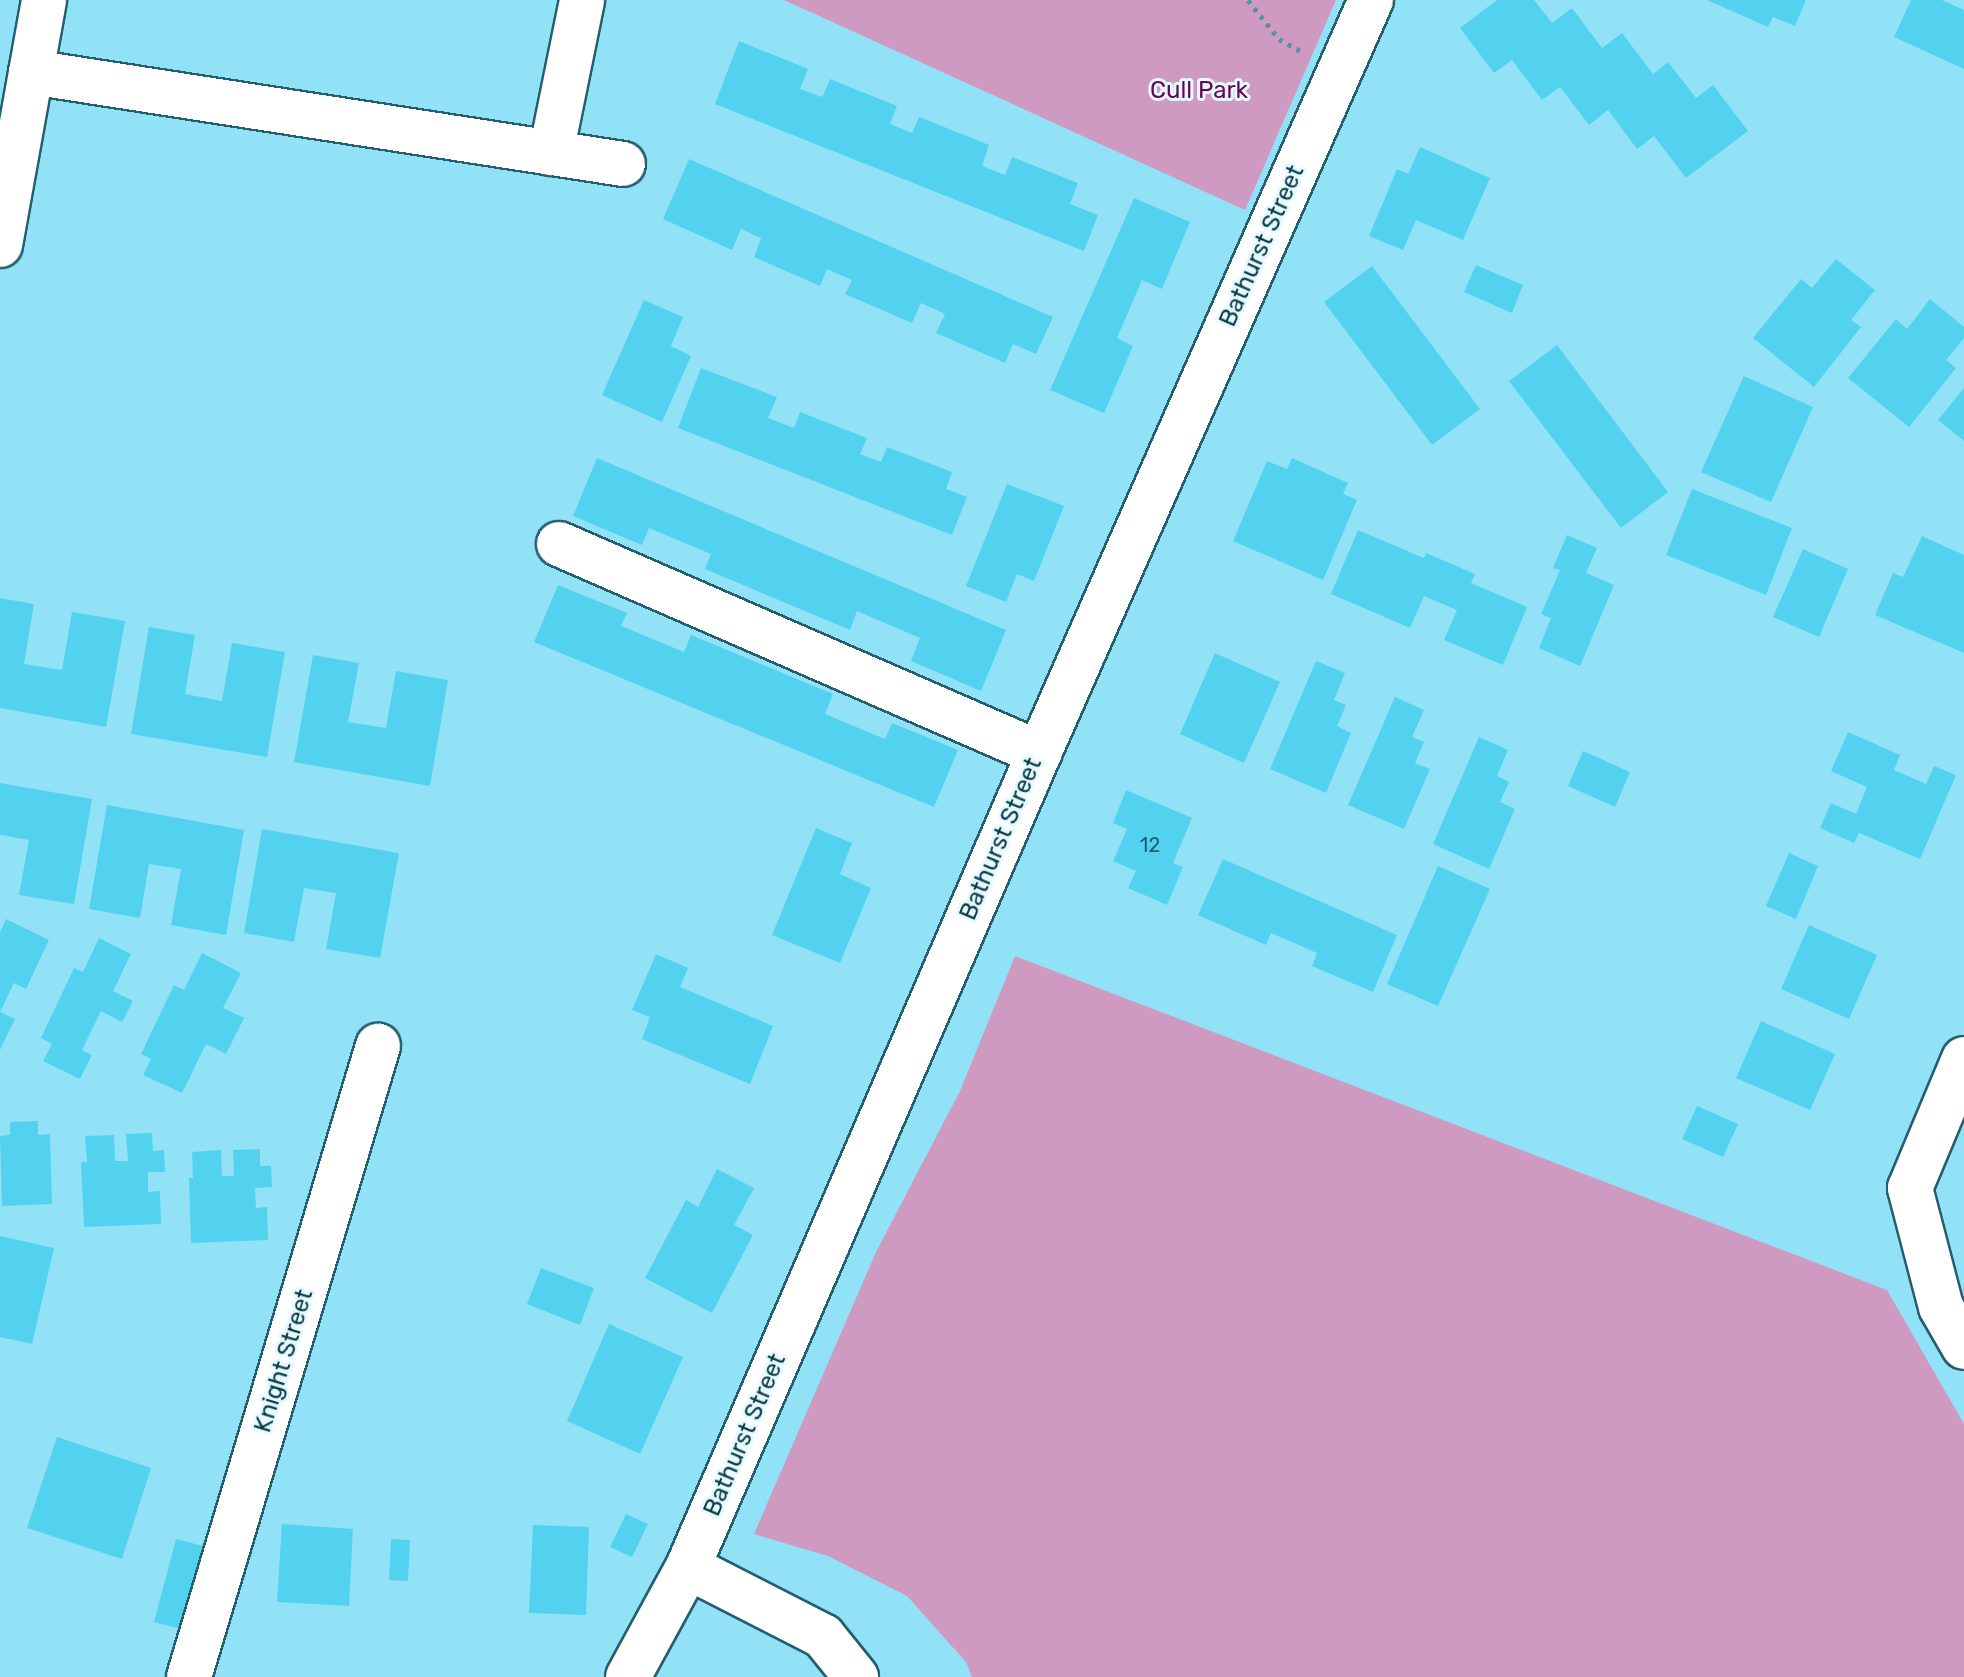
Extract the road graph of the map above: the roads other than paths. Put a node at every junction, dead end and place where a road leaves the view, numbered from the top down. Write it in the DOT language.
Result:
graph roads {
  1 [pos="44,0"];
  2 [pos="582,0"];
  3 [pos="1371,0"];
  4 [pos="31,72"];
  5 [pos="551,153"];
  6 [pos="623,164"];
  7 [pos="0,245"];
  8 [pos="559,544"];
  9 [pos="1039,753"];
  10 [pos="378,1046"];
  11 [pos="1964,1059"];
  12 [pos="1964,1347"];
  13 [pos="688,1567"];
  14 [pos="189,1677"];
  15 [pos="628,1677"];
  16 [pos="856,1677"];
  1 -- 4 [label="street"];
  2 -- 5 [label="street"];
  3 -- 9 [label="street, Bathurst Street"];
  4 -- 5 [label="street"];
  4 -- 7 [label="street"];
  5 -- 6 [label="street"];
  8 -- 9 [label="street"];
  9 -- 13 [label="street, Bathurst Street"];
  10 -- 14 [label="street, Knight Street"];
  11 -- 12 [label="street"];
  13 -- 15 [label="street, Bathurst Street"];
  13 -- 16 [label="street"];
}
